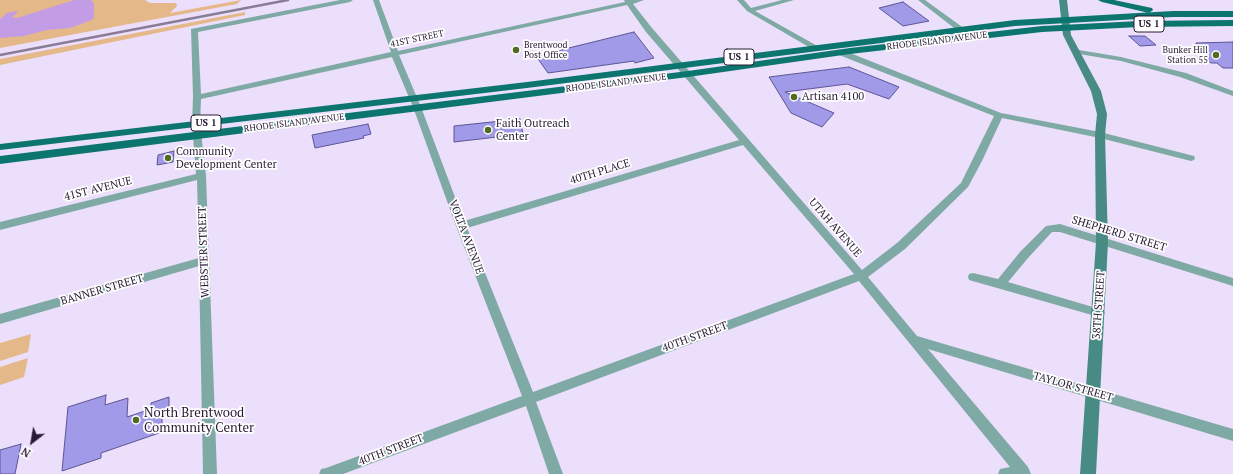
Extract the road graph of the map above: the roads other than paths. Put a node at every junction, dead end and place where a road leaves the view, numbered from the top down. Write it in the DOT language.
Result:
graph roads {
  1 [pos="350,0"];
  2 [pos="376,0"];
  3 [pos="641,0"];
  4 [pos="740,0"];
  5 [pos="791,0"];
  6 [pos="921,0"];
  7 [pos="1063,0"];
  8 [pos="1070,0"];
  9 [pos="1102,0"];
  10 [pos="628,1"];
  11 [pos="749,10"];
  12 [pos="1174,14"];
  13 [pos="1233,14"];
  14 [pos="1066,23"];
  15 [pos="1233,23"];
  16 [pos="961,29"];
  17 [pos="817,48"];
  18 [pos="1076,51"];
  19 [pos="842,53"];
  20 [pos="395,54"];
  21 [pos="680,65"];
  22 [pos="688,74"];
  23 [pos="1233,94"];
  24 [pos="197,97"];
  25 [pos="415,102"];
  26 [pos="1000,115"];
  27 [pos="196,124"];
  28 [pos="198,135"];
  29 [pos="1100,135"];
  30 [pos="745,141"];
  31 [pos="0,148"];
  32 [pos="1191,158"];
  33 [pos="0,160"];
  34 [pos="201,176"];
  35 [pos="2,224"];
  36 [pos="461,226"];
  37 [pos="1102,242"];
  38 [pos="204,261"];
  39 [pos="861,276"];
  40 [pos="973,277"];
  41 [pos="1233,282"];
  42 [pos="1000,284"];
  43 [pos="1098,313"];
  44 [pos="0,319"];
  45 [pos="912,339"];
  46 [pos="1093,393"];
  47 [pos="529,398"];
  48 [pos="1233,435"];
  49 [pos="1024,473"];
  50 [pos="210,474"];
  51 [pos="326,474"];
  52 [pos="556,474"];
  53 [pos="1005,474"];
  54 [pos="1088,474"];
  1 -- 24 [label="street, WEBSTER STREET"];
  2 -- 20 [label="street, VOLTA AVENUE"];
  3 -- 10 [label="street, 41ST STREET"];
  4 -- 11 [label="street"];
  5 -- 11 [label="street"];
  6 -- 16 [label="street"];
  7 -- 14 [label="main road, 38TH STREET"];
  8 -- 14 [label="main road"];
  9 -- 12 [label="main road"];
  10 -- 20 [label="street, 41ST STREET"];
  10 -- 21 [label="street, UTAH AVENUE"];
  11 -- 17 [label="street"];
  12 -- 13 [label="main road, RHODE ISLAND AVENUE / US 1"];
  12 -- 14 [label="main road, RHODE ISLAND AVENUE / US 1"];
  14 -- 15 [label="main road, RHODE ISLAND AVENUE / US 1"];
  14 -- 16 [label="main road, RHODE ISLAND AVENUE / US 1"];
  14 -- 18 [label="main road, 38TH STREET"];
  14 -- 19 [label="main road, RHODE ISLAND AVENUE / US 1"];
  16 -- 17 [label="main road, RHODE ISLAND AVENUE / US 1"];
  17 -- 21 [label="main road, RHODE ISLAND AVENUE / US 1"];
  18 -- 23 [label="street"];
  18 -- 29 [label="main road, 38TH STREET"];
  19 -- 22 [label="main road, RHODE ISLAND AVENUE / US 1"];
  19 -- 26 [label="street"];
  20 -- 24 [label="street, 41ST STREET"];
  20 -- 25 [label="street, VOLTA AVENUE"];
  21 -- 22 [label="street, UTAH AVENUE"];
  21 -- 25 [label="main road, RHODE ISLAND AVENUE / US 1"];
  22 -- 25 [label="main road, RHODE ISLAND AVENUE / US 1"];
  22 -- 30 [label="street, UTAH AVENUE"];
  24 -- 27 [label="street, WEBSTER STREET"];
  25 -- 27 [label="main road, RHODE ISLAND AVENUE / US 1"];
  25 -- 28 [label="main road, RHODE ISLAND AVENUE / US 1"];
  25 -- 36 [label="street, VOLTA AVENUE"];
  26 -- 29 [label="street"];
  26 -- 39 [label="street, 40TH STREET"];
  27 -- 28 [label="street, WEBSTER STREET"];
  27 -- 31 [label="main road, RHODE ISLAND AVENUE / US 1"];
  28 -- 33 [label="main road, RHODE ISLAND AVENUE / US 1"];
  28 -- 34 [label="street, WEBSTER STREET"];
  29 -- 32 [label="street"];
  29 -- 37 [label="main road, 38TH STREET"];
  30 -- 36 [label="street, 40TH PLACE"];
  30 -- 39 [label="street, UTAH AVENUE"];
  34 -- 35 [label="street, 41ST AVENUE"];
  34 -- 38 [label="street, WEBSTER STREET"];
  36 -- 47 [label="street, VOLTA AVENUE"];
  37 -- 41 [label="street, SHEPHERD STREET"];
  37 -- 42 [label="street, SHEPHERD STREET"];
  37 -- 43 [label="main road, 38TH STREET"];
  38 -- 44 [label="street, BANNER STREET"];
  38 -- 50 [label="street, WEBSTER STREET"];
  39 -- 45 [label="street, UTAH AVENUE"];
  39 -- 47 [label="street, 40TH STREET"];
  40 -- 42 [label="street"];
  42 -- 43 [label="street"];
  43 -- 46 [label="main road, 38TH STREET"];
  45 -- 46 [label="street, TAYLOR STREET"];
  45 -- 49 [label="street, UTAH AVENUE"];
  46 -- 48 [label="street, TAYLOR STREET"];
  46 -- 54 [label="main road, 38TH STREET"];
  47 -- 51 [label="street, 40TH STREET"];
  47 -- 52 [label="street, VOLTA AVENUE"];
  49 -- 53 [label="street"];
}
